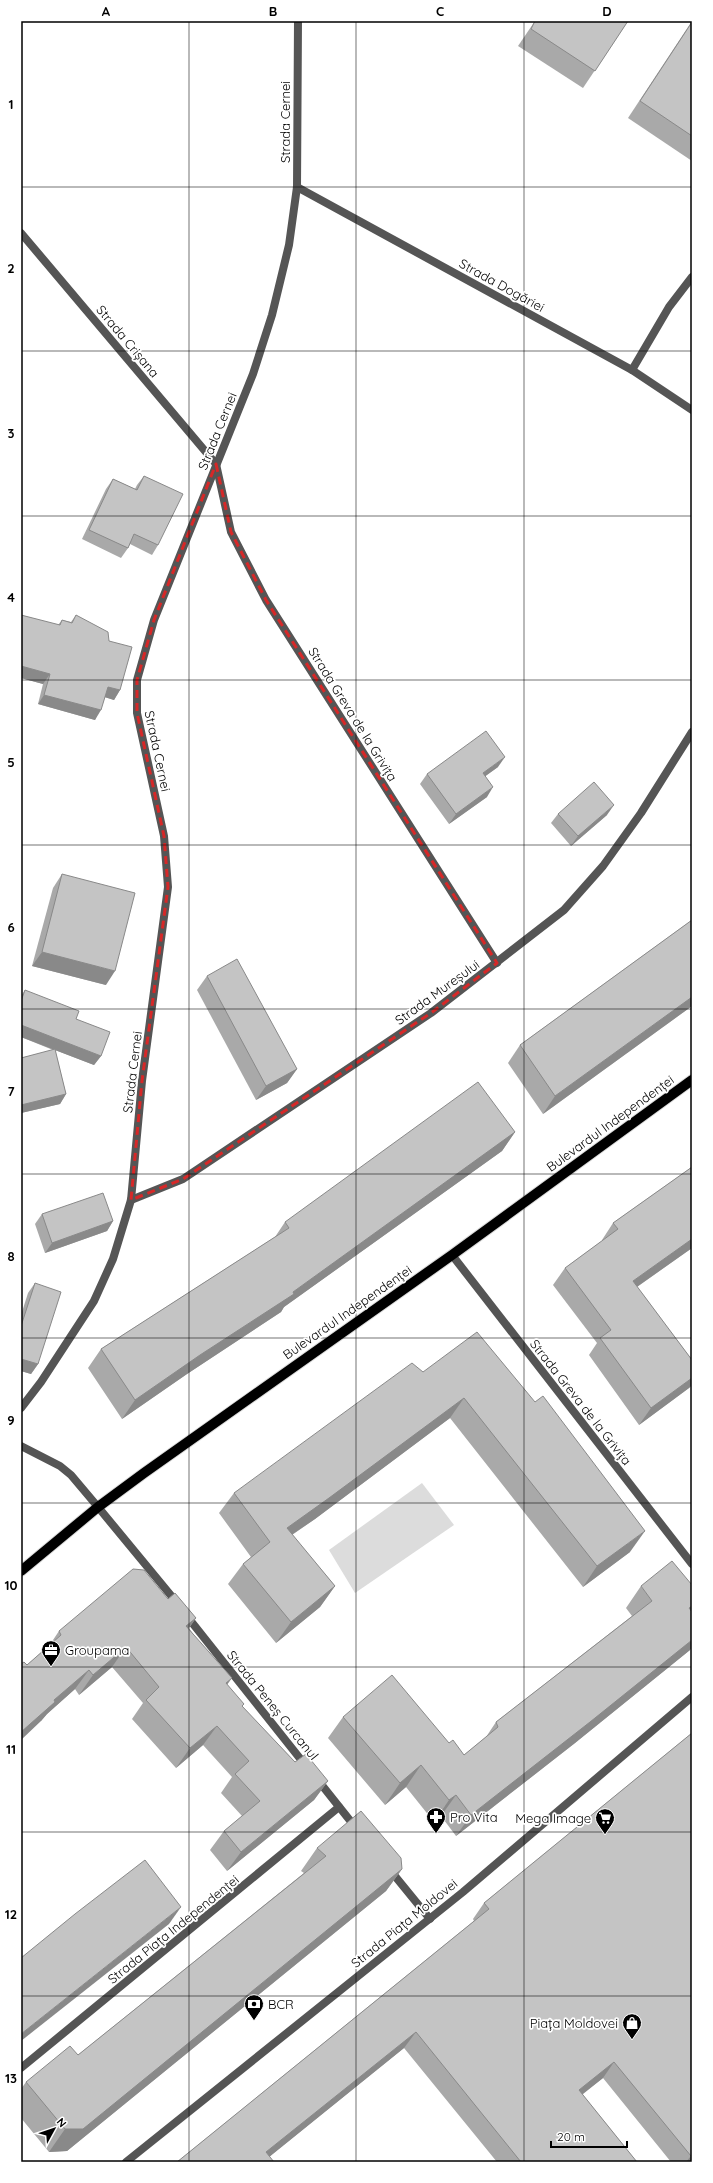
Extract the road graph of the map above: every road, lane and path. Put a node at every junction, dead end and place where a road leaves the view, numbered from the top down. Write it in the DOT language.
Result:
graph roads {
  1 [pos="298,21"];
  2 [pos="296,187"];
  3 [pos="21,233"];
  4 [pos="692,277"];
  5 [pos="632,370"];
  6 [pos="692,410"];
  7 [pos="216,464"];
  8 [pos="692,732"];
  9 [pos="497,963"];
  10 [pos="692,1080"];
  11 [pos="131,1200"];
  12 [pos="452,1255"];
  13 [pos="21,1408"];
  14 [pos="21,1446"];
  15 [pos="98,1507"];
  16 [pos="692,1564"];
  17 [pos="21,1570"];
  18 [pos="692,1697"];
  19 [pos="340,1807"];
  20 [pos="363,1837"];
  21 [pos="382,1861"];
  22 [pos="430,1919"];
  23 [pos="21,2068"];
  24 [pos="126,2162"];
  1 -- 2 [label="street, Strada Cernei"];
  2 -- 5 [label="street, Strada Dogăriei"];
  2 -- 7 [label="street, Strada Cernei"];
  3 -- 7 [label="street, Strada Crișana"];
  4 -- 5 [label="street"];
  5 -- 6 [label="street, Strada Dogăriei"];
  7 -- 9 [label="street, Strada Greva de la Grivița"];
  7 -- 11 [label="street, Strada Cernei"];
  8 -- 9 [label="street, Strada Mureșului"];
  9 -- 11 [label="street, Strada Mureșului"];
  10 -- 12 [label="main road, Bulevardul Independenței"];
  11 -- 13 [label="street, Strada Cernei"];
  12 -- 15 [label="main road, Bulevardul Independenței"];
  12 -- 16 [label="street, Strada Greva de la Grivița"];
  14 -- 15 [label="street"];
  15 -- 17 [label="main road, Bulevardul Independenței"];
  15 -- 19 [label="street, Strada Peneș Curcanul"];
  18 -- 22 [label="street, Strada Piața Moldovei"];
  19 -- 20 [label="street, Strada Peneș Curcanul"];
  19 -- 23 [label="street, Strada Piața Independenței"];
  21 -- 22 [label="street"];
  22 -- 24 [label="street, Strada Piața Moldovei"];
}
